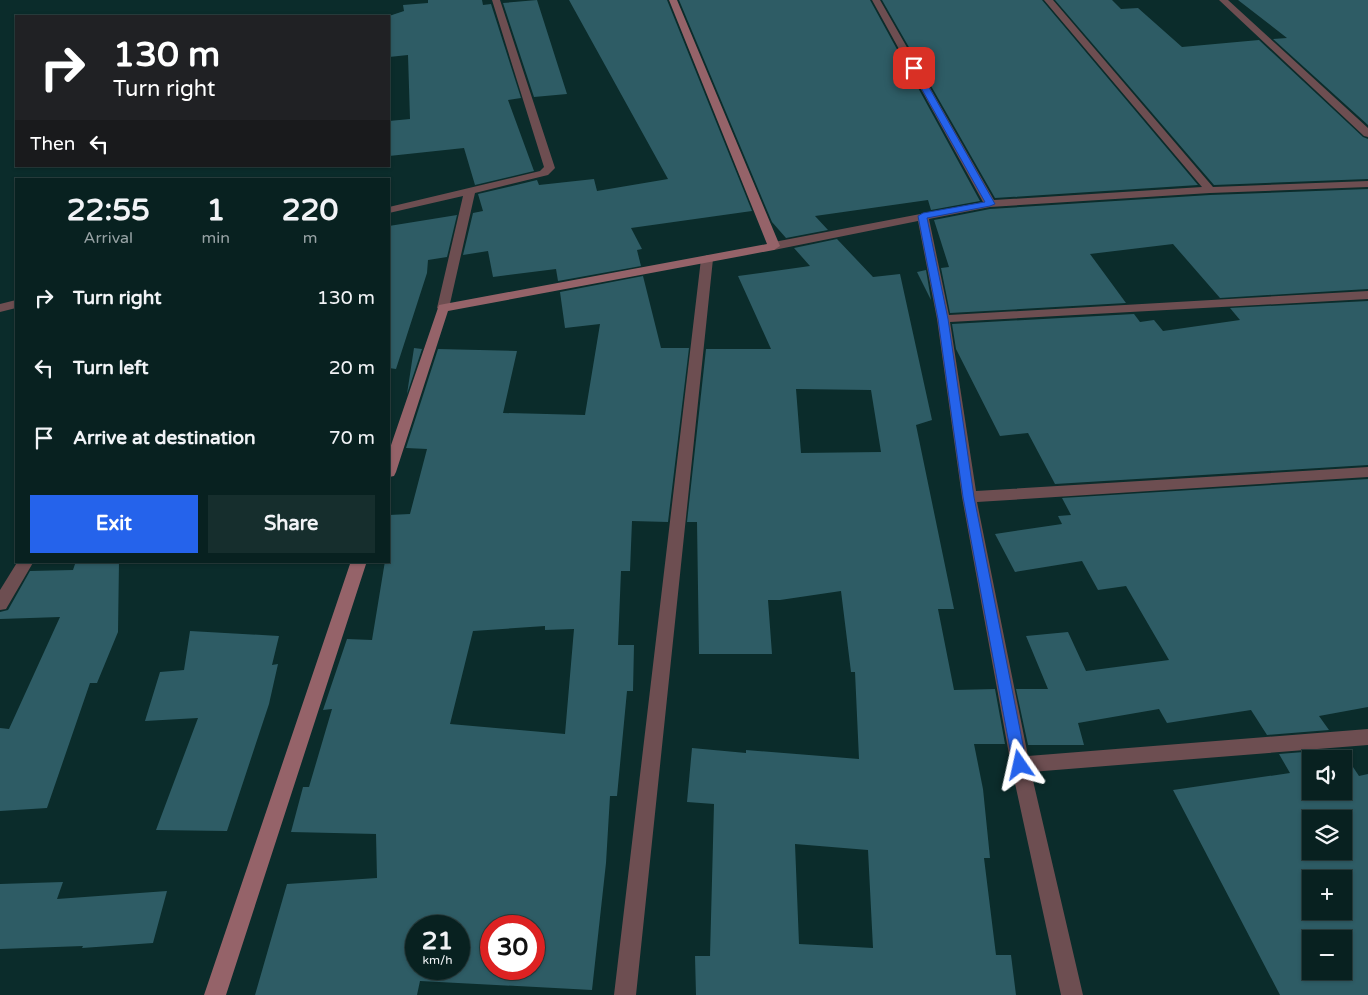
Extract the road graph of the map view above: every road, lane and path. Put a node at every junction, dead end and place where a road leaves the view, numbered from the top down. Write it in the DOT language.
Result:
graph roads {
  1 [pos="496,0"];
  2 [pos="673,0"];
  3 [pos="876,0"];
  4 [pos="1048,0"];
  5 [pos="1223,0"];
  6 [pos="1368,134"];
  7 [pos="1368,184"];
  8 [pos="470,190"];
  9 [pos="1210,190"];
  10 [pos="990,204"];
  11 [pos="390,210"];
  12 [pos="923,216"];
  13 [pos="774,246"];
  14 [pos="707,259"];
  15 [pos="1368,295"];
  16 [pos="15,304"];
  17 [pos="0,308"];
  18 [pos="444,308"];
  19 [pos="943,319"];
  20 [pos="390,469"];
  21 [pos="1368,472"];
  22 [pos="969,497"];
  23 [pos="25,563"];
  24 [pos="358,563"];
  25 [pos="0,604"];
  26 [pos="1368,737"];
  27 [pos="1020,765"];
  28 [pos="215,995"];
  29 [pos="626,995"];
  30 [pos="1072,995"];
  1 -- 8 [label="street"];
  2 -- 13 [label="street"];
  3 -- 10 [label="street"];
  4 -- 9 [label="street"];
  5 -- 6 [label="street"];
  7 -- 9 [label="street"];
  8 -- 11 [label="street"];
  8 -- 18 [label="street"];
  9 -- 10 [label="street"];
  10 -- 12 [label="street"];
  12 -- 13 [label="street"];
  12 -- 19 [label="street"];
  13 -- 14 [label="street"];
  14 -- 18 [label="street"];
  14 -- 29 [label="street"];
  15 -- 19 [label="street"];
  16 -- 17 [label="street"];
  18 -- 20 [label="street"];
  19 -- 22 [label="street"];
  21 -- 22 [label="street"];
  22 -- 27 [label="street"];
  23 -- 25 [label="street"];
  24 -- 28 [label="street"];
  26 -- 27 [label="street"];
  27 -- 30 [label="street"];
}
